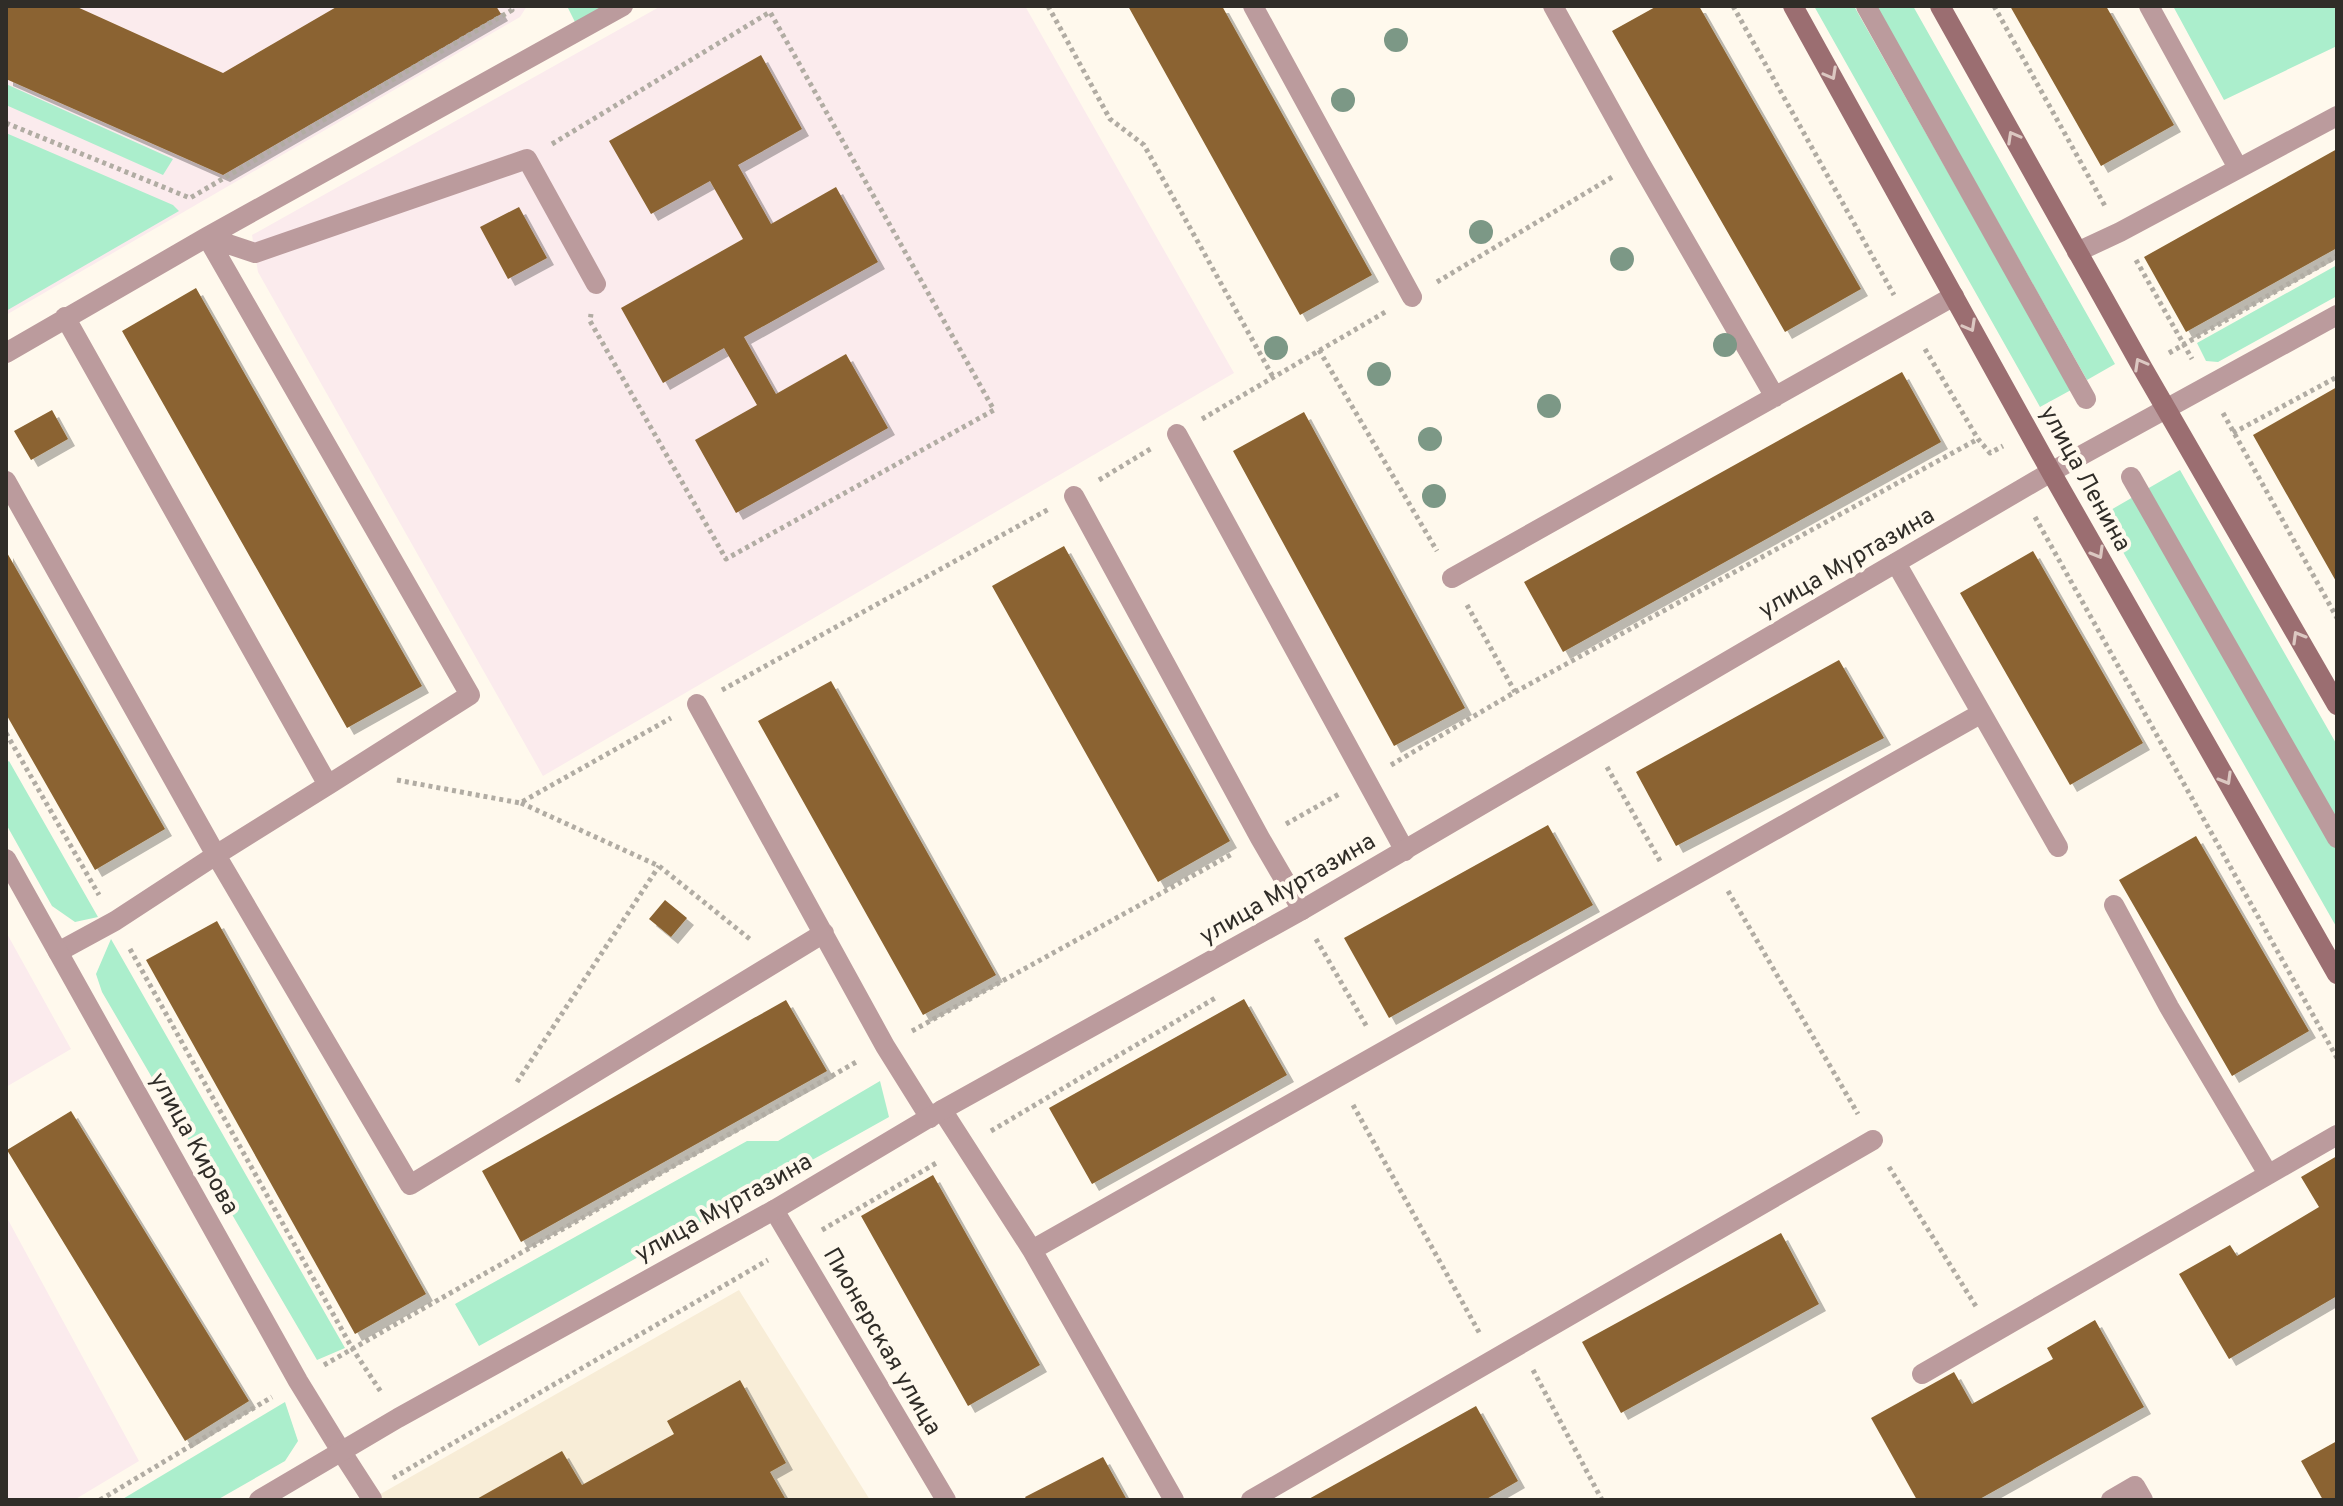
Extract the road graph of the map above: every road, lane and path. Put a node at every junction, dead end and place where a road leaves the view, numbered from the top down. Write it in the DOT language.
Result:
graph roads {
  1 [pos="510,6"];
  2 [pos="623,6"];
  3 [pos="1048,6"];
  4 [pos="1253,6"];
  5 [pos="1553,6"];
  6 [pos="1733,6"];
  7 [pos="1793,6"];
  8 [pos="1866,6"];
  9 [pos="1940,6"];
  10 [pos="1994,6"];
  11 [pos="2149,6"];
  12 [pos="2337,116"];
  13 [pos="6,123"];
  14 [pos="527,159"];
  15 [pos="1639,161"];
  16 [pos="2238,168"];
  17 [pos="2120,232"];
  18 [pos="207,237"];
  19 [pos="2077,252"];
  20 [pos="2337,256"];
  21 [pos="596,284"];
  22 [pos="1954,296"];
  23 [pos="1412,297"];
  24 [pos="2337,315"];
  25 [pos="65,317"];
  26 [pos="1908,321"];
  27 [pos="2184,345"];
  28 [pos="1319,350"];
  29 [pos="6,353"];
  30 [pos="1273,377"];
  31 [pos="2337,377"];
  32 [pos="2208,384"];
  33 [pos="1775,397"];
  34 [pos="2086,399"];
  35 [pos="2166,408"];
  36 [pos="2233,433"];
  37 [pos="1177,434"];
  38 [pos="2051,472"];
  39 [pos="2131,477"];
  40 [pos="6,481"];
  41 [pos="1074,496"];
  42 [pos="2034,515"];
  43 [pos="1896,563"];
  44 [pos="1452,578"];
  45 [pos="2337,618"];
  46 [pos="1515,692"];
  47 [pos="697,704"];
  48 [pos="2337,705"];
  49 [pos="1980,714"];
  50 [pos="6,733"];
  51 [pos="1607,767"];
  52 [pos="350,771"];
  53 [pos="1365,780"];
  54 [pos="328,785"];
  55 [pos="520,803"];
  56 [pos="1260,838"];
  57 [pos="2337,838"];
  58 [pos="2058,847"];
  59 [pos="1405,851"];
  60 [pos="216,855"];
  61 [pos="6,859"];
  62 [pos="1713,865"];
  63 [pos="659,866"];
  64 [pos="1674,886"];
  65 [pos="2114,905"];
  66 [pos="1302,910"];
  67 [pos="115,921"];
  68 [pos="824,933"];
  69 [pos="1316,939"];
  70 [pos="58,952"];
  71 [pos="777,962"];
  72 [pos="2337,974"];
  73 [pos="885,1046"];
  74 [pos="1382,1052"];
  75 [pos="2337,1058"];
  76 [pos="1337,1077"];
  77 [pos="510,1092"];
  78 [pos="936,1114"];
  79 [pos="2337,1135"];
  80 [pos="1873,1140"];
  81 [pos="2268,1174"];
  82 [pos="774,1210"];
  83 [pos="1032,1250"];
  84 [pos="1992,1332"];
  85 [pos="1520,1344"];
  86 [pos="352,1348"];
  87 [pos="1494,1359"];
  88 [pos="1922,1374"];
  89 [pos="298,1381"];
  90 [pos="398,1418"];
  91 [pos="341,1451"];
  92 [pos="422,1461"];
  93 [pos="372,1499"];
  94 [pos="100,1500"];
  95 [pos="259,1500"];
  96 [pos="946,1500"];
  97 [pos="1174,1500"];
  98 [pos="1251,1500"];
  99 [pos="1602,1500"];
  100 [pos="2111,1500"];
  101 [pos="2143,1500"];
  1 -- 13 [label="path"];
  2 -- 18 [label="street"];
  3 -- 30 [label="path"];
  4 -- 23 [label="street"];
  5 -- 15 [label="street"];
  6 -- 26 [label="path"];
  7 -- 22 [label="main road, улица Ленина, one-way"];
  8 -- 34 [label="street"];
  19 -- 9 [label="main road, one-way"];
  10 -- 17 [label="path"];
  11 -- 16 [label="street"];
  12 -- 16 [label="street"];
  14 -- 18 [label="street"];
  14 -- 21 [label="street"];
  14 -- 21 [label="path"];
  15 -- 23 [label="path"];
  15 -- 33 [label="street"];
  16 -- 17 [label="street"];
  17 -- 19 [label="street"];
  17 -- 27 [label="path"];
  18 -- 25 [label="street"];
  18 -- 52 [label="street"];
  35 -- 19 [label="main road, one-way"];
  20 -- 27 [label="path"];
  22 -- 26 [label="street"];
  22 -- 38 [label="main road, улица Ленина, one-way"];
  23 -- 28 [label="path"];
  24 -- 32 [label="street, улица Муртазина"];
  25 -- 29 [label="street"];
  25 -- 54 [label="street"];
  26 -- 33 [label="street"];
  26 -- 46 [label="path"];
  27 -- 32 [label="path"];
  28 -- 30 [label="path"];
  28 -- 44 [label="path"];
  30 -- 37 [label="path"];
  31 -- 36 [label="path"];
  32 -- 35 [label="street, улица Муртазина"];
  32 -- 36 [label="path"];
  33 -- 44 [label="street"];
  35 -- 38 [label="street, улица Муртазина"];
  48 -- 35 [label="main road, one-way"];
  36 -- 45 [label="path"];
  37 -- 41 [label="path"];
  37 -- 53 [label="street"];
  38 -- 43 [label="street, улица Муртазина"];
  38 -- 72 [label="main road, улица Ленина, one-way"];
  39 -- 57 [label="street"];
  40 -- 60 [label="street"];
  41 -- 47 [label="path"];
  41 -- 56 [label="street"];
  42 -- 75 [label="path"];
  43 -- 49 [label="street"];
  43 -- 59 [label="street, улица Муртазина"];
  44 -- 46 [label="path"];
  46 -- 53 [label="path"];
  47 -- 55 [label="path"];
  47 -- 68 [label="street"];
  49 -- 58 [label="street"];
  49 -- 62 [label="street"];
  50 -- 67 [label="path"];
  51 -- 64 [label="path"];
  52 -- 54 [label="street"];
  52 -- 55 [label="path"];
  53 -- 56 [label="path"];
  53 -- 59 [label="street"];
  54 -- 60 [label="street"];
  55 -- 63 [label="path"];
  56 -- 66 [label="street"];
  56 -- 73 [label="path"];
  59 -- 66 [label="street, улица Муртазина"];
  60 -- 67 [label="street"];
  60 -- 71 [label="street"];
  61 -- 70 [label="street, улица Кирова"];
  62 -- 64 [label="street"];
  62 -- 80 [label="path"];
  63 -- 71 [label="path"];
  63 -- 77 [label="path"];
  64 -- 74 [label="street"];
  65 -- 81 [label="street"];
  66 -- 78 [label="street, улица Муртазина"];
  67 -- 70 [label="street"];
  67 -- 86 [label="path"];
  68 -- 71 [label="street"];
  68 -- 73 [label="street"];
  69 -- 74 [label="path"];
  70 -- 89 [label="street, улица Кирова"];
  73 -- 78 [label="street"];
  73 -- 86 [label="path"];
  74 -- 76 [label="street"];
  76 -- 83 [label="street"];
  76 -- 87 [label="path"];
  78 -- 82 [label="street, улица Муртазина"];
  78 -- 83 [label="street"];
  79 -- 81 [label="street"];
  80 -- 84 [label="path"];
  80 -- 85 [label="street"];
  81 -- 84 [label="street"];
  82 -- 90 [label="street, улица Муртазина"];
  82 -- 96 [label="street, Пионерская улица"];
  83 -- 97 [label="street"];
  84 -- 88 [label="street"];
  85 -- 87 [label="street"];
  85 -- 99 [label="path"];
  86 -- 89 [label="path"];
  86 -- 90 [label="path"];
  87 -- 98 [label="street"];
  89 -- 91 [label="street, улица Кирова"];
  89 -- 94 [label="path"];
  90 -- 91 [label="street, улица Муртазина"];
  90 -- 92 [label="path"];
  91 -- 93 [label="street, улица Кирова"];
  91 -- 95 [label="street, улица Муртазина"];
  100 -- 101 [label="street"];
}
